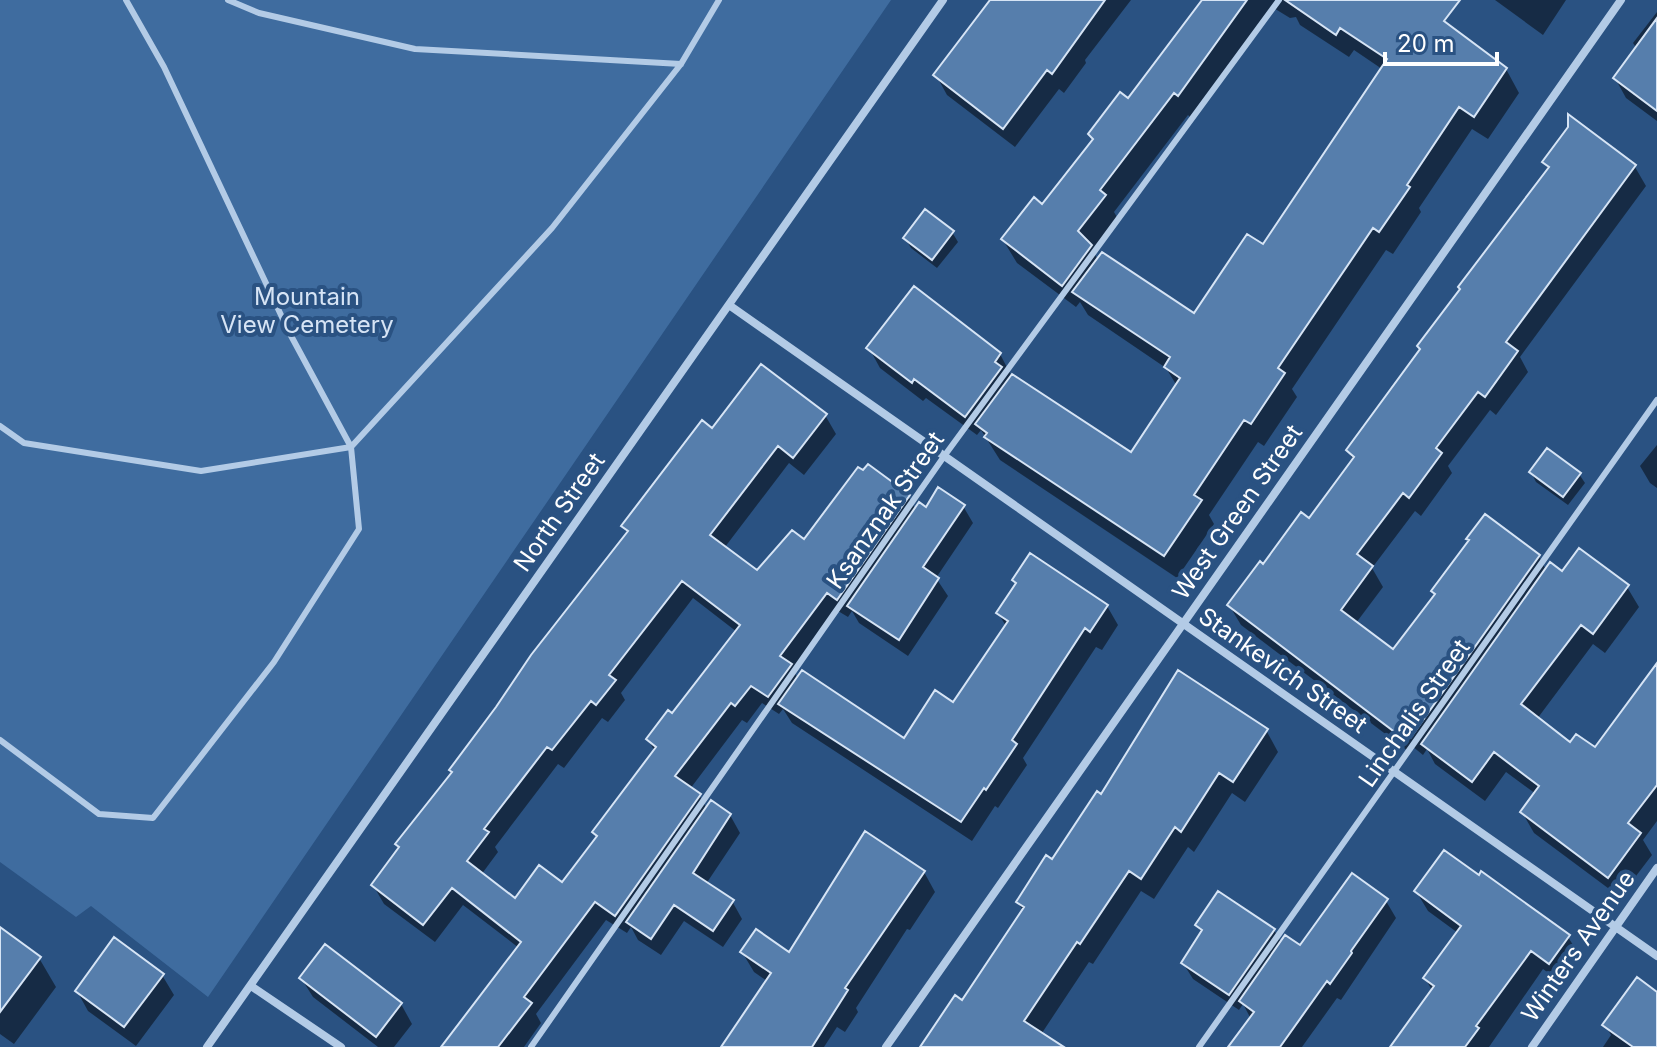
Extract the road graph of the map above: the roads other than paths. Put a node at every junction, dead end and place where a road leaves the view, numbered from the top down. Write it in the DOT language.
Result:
graph roads {
  1 [pos="126,0"];
  2 [pos="228,0"];
  3 [pos="719,0"];
  4 [pos="943,0"];
  5 [pos="1279,0"];
  6 [pos="1621,0"];
  7 [pos="681,64"];
  8 [pos="729,305"];
  9 [pos="1657,400"];
  10 [pos="0,426"];
  11 [pos="351,447"];
  12 [pos="945,455"];
  13 [pos="1183,624"];
  14 [pos="0,740"];
  15 [pos="1395,773"];
  16 [pos="1657,868"];
  17 [pos="1616,927"];
  18 [pos="1657,956"];
  19 [pos="251,986"];
  20 [pos="207,1047"];
  21 [pos="341,1047"];
  22 [pos="531,1047"];
  23 [pos="886,1047"];
  24 [pos="1199,1047"];
  25 [pos="1532,1047"];
  1 -- 11 [label="lane"];
  2 -- 7 [label="lane"];
  3 -- 7 [label="lane"];
  4 -- 8 [label="street, North Street"];
  5 -- 12 [label="lane, Ksanznak Street"];
  6 -- 13 [label="street, West Green Street"];
  7 -- 11 [label="lane"];
  8 -- 12 [label="street, Stankevich Street"];
  8 -- 19 [label="street, North Street"];
  9 -- 15 [label="lane, Linchalis Street"];
  10 -- 11 [label="lane"];
  11 -- 14 [label="lane"];
  12 -- 13 [label="street, Stankevich Street"];
  12 -- 22 [label="lane, Ksanznak Street"];
  13 -- 15 [label="street, Stankevich Street"];
  13 -- 23 [label="street, West Green Street"];
  15 -- 17 [label="street, Stankevich Street"];
  15 -- 24 [label="lane, Linchalis Street"];
  16 -- 17 [label="street, Winters Avenue"];
  17 -- 18 [label="street, Stankevich Street"];
  17 -- 25 [label="street, Winters Avenue"];
  19 -- 20 [label="street, North Street"];
  19 -- 21 [label="street"];
}
